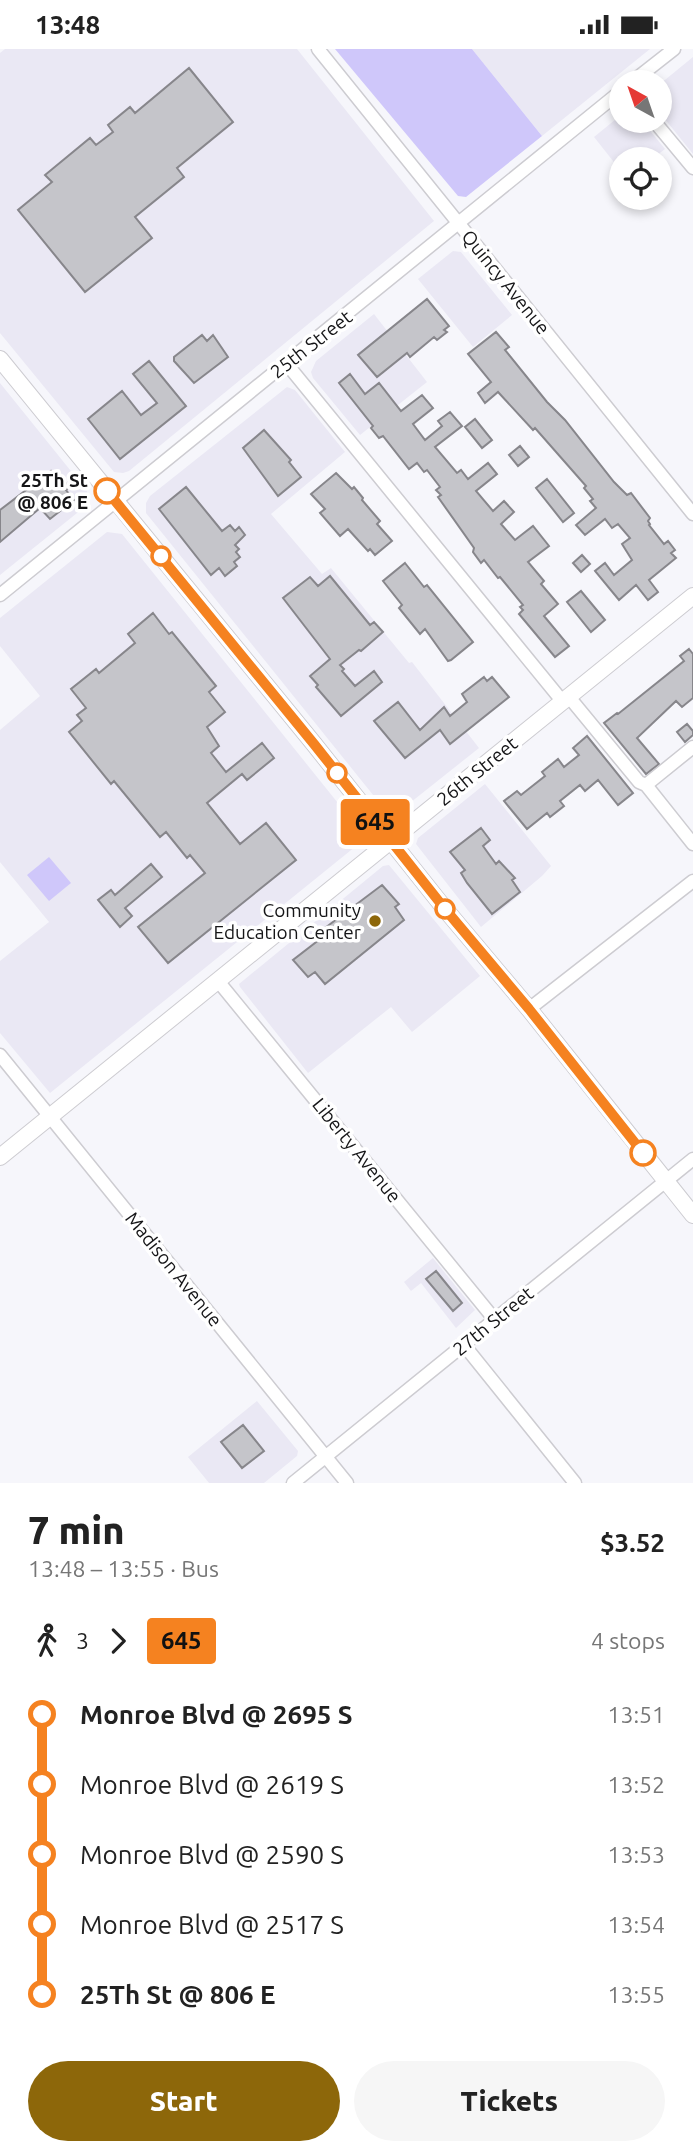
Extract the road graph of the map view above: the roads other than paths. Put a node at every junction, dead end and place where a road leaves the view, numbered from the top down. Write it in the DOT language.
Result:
graph roads {
  1 [pos="318,49"];
  2 [pos="674,49"];
  3 [pos="647,70"];
  4 [pos="609,101"];
  5 [pos="664,133"];
  6 [pos="693,168"];
  7 [pos="459,223"];
  8 [pos="0,359"];
  9 [pos="286,363"];
  10 [pos="116,502"];
  11 [pos="693,515"];
  12 [pos="0,595"];
  13 [pos="693,596"];
  14 [pos="566,699"];
  15 [pos="693,747"];
  16 [pos="646,785"];
  17 [pos="390,842"];
  18 [pos="693,844"];
  19 [pos="693,881"];
  20 [pos="218,981"];
  21 [pos="529,1009"];
  22 [pos="0,1055"];
  23 [pos="51,1116"];
  24 [pos="0,1157"];
  25 [pos="693,1159"];
  26 [pos="666,1181"];
  27 [pos="693,1215"];
  28 [pos="495,1320"];
  29 [pos="464,1345"];
  30 [pos="326,1457"];
  31 [pos="293,1483"];
  32 [pos="347,1483"];
  33 [pos="575,1483"];
  1 -- 7 [label="street, Quincy Avenue"];
  2 -- 3 [label="street"];
  4 -- 7 [label="street, 25th Street"];
  5 -- 6 [label="street"];
  7 -- 9 [label="street, 25th Street"];
  7 -- 11 [label="street, Quincy Avenue"];
  8 -- 10 [label="street"];
  9 -- 10 [label="street, 25th Street"];
  9 -- 14 [label="street"];
  10 -- 12 [label="street, 25th Street"];
  10 -- 17 [label="street"];
  13 -- 14 [label="street, 26th Street"];
  14 -- 16 [label="street"];
  14 -- 17 [label="street, 26th Street"];
  15 -- 16 [label="street"];
  16 -- 18 [label="street"];
  17 -- 20 [label="street, 26th Street"];
  17 -- 21 [label="street"];
  19 -- 21 [label="street"];
  20 -- 23 [label="street, 26th Street"];
  20 -- 28 [label="street, Liberty Avenue"];
  21 -- 26 [label="street"];
  22 -- 23 [label="street, Madison Avenue"];
  23 -- 24 [label="street, 26th Street"];
  23 -- 30 [label="street, Madison Avenue"];
  25 -- 26 [label="street, 27th Street"];
  26 -- 27 [label="street"];
  26 -- 28 [label="street, 27th Street"];
  28 -- 29 [label="street, 27th Street"];
  29 -- 30 [label="street, 27th Street"];
  29 -- 33 [label="street"];
  30 -- 31 [label="street, 27th Street"];
  30 -- 32 [label="street, Madison Avenue"];
}
